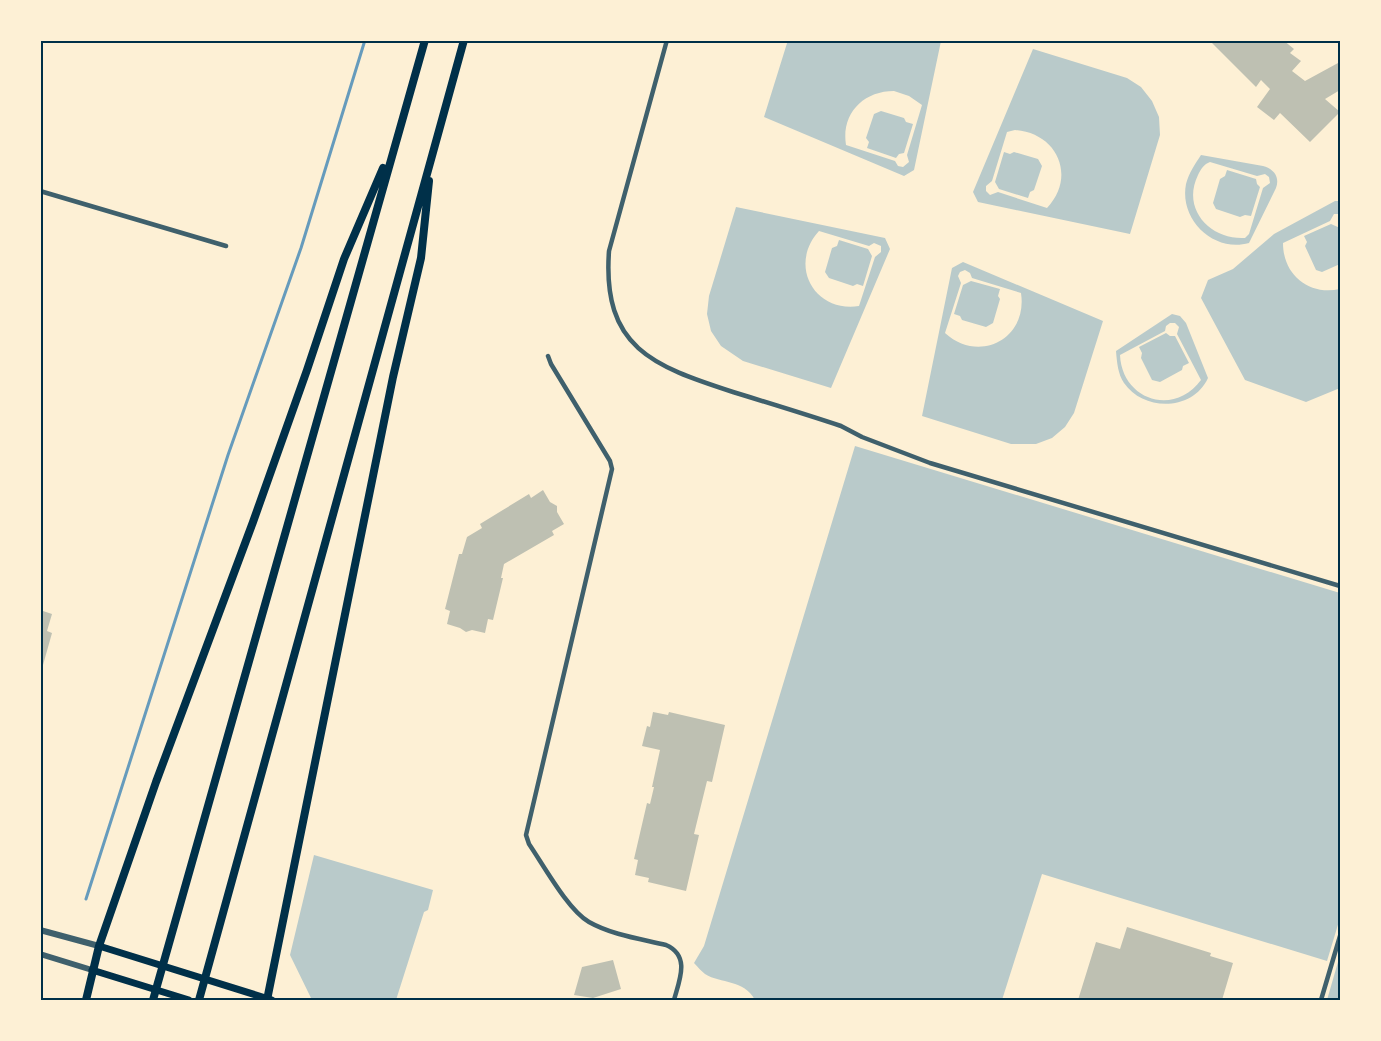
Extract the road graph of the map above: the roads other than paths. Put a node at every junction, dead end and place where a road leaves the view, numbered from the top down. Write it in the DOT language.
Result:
graph roads {
  1 [pos="425,40"];
  2 [pos="464,40"];
  3 [pos="667,40"];
  4 [pos="396,139"];
  5 [pos="434,144"];
  6 [pos="40,190"];
  7 [pos="226,246"];
  8 [pos="548,356"];
  9 [pos="1341,586"];
  10 [pos="40,930"];
  11 [pos="1341,936"];
  12 [pos="99,946"];
  13 [pos="40,954"];
  14 [pos="92,970"];
  15 [pos="86,1000"];
  16 [pos="153,1000"];
  17 [pos="189,1000"];
  18 [pos="199,1000"];
  19 [pos="269,1000"];
  20 [pos="674,1000"];
  21 [pos="1321,1000"];
  1 -- 4 [label="highway"];
  2 -- 5 [label="highway"];
  3 -- 9 [label="street"];
  4 -- 12 [label="highway"];
  4 -- 16 [label="highway"];
  5 -- 18 [label="highway"];
  5 -- 19 [label="highway"];
  6 -- 7 [label="street"];
  8 -- 20 [label="street"];
  10 -- 12 [label="street"];
  11 -- 21 [label="street"];
  12 -- 14 [label="highway"];
  12 -- 19 [label="main road"];
  13 -- 14 [label="street"];
  14 -- 15 [label="highway"];
  14 -- 17 [label="main road"];
}
